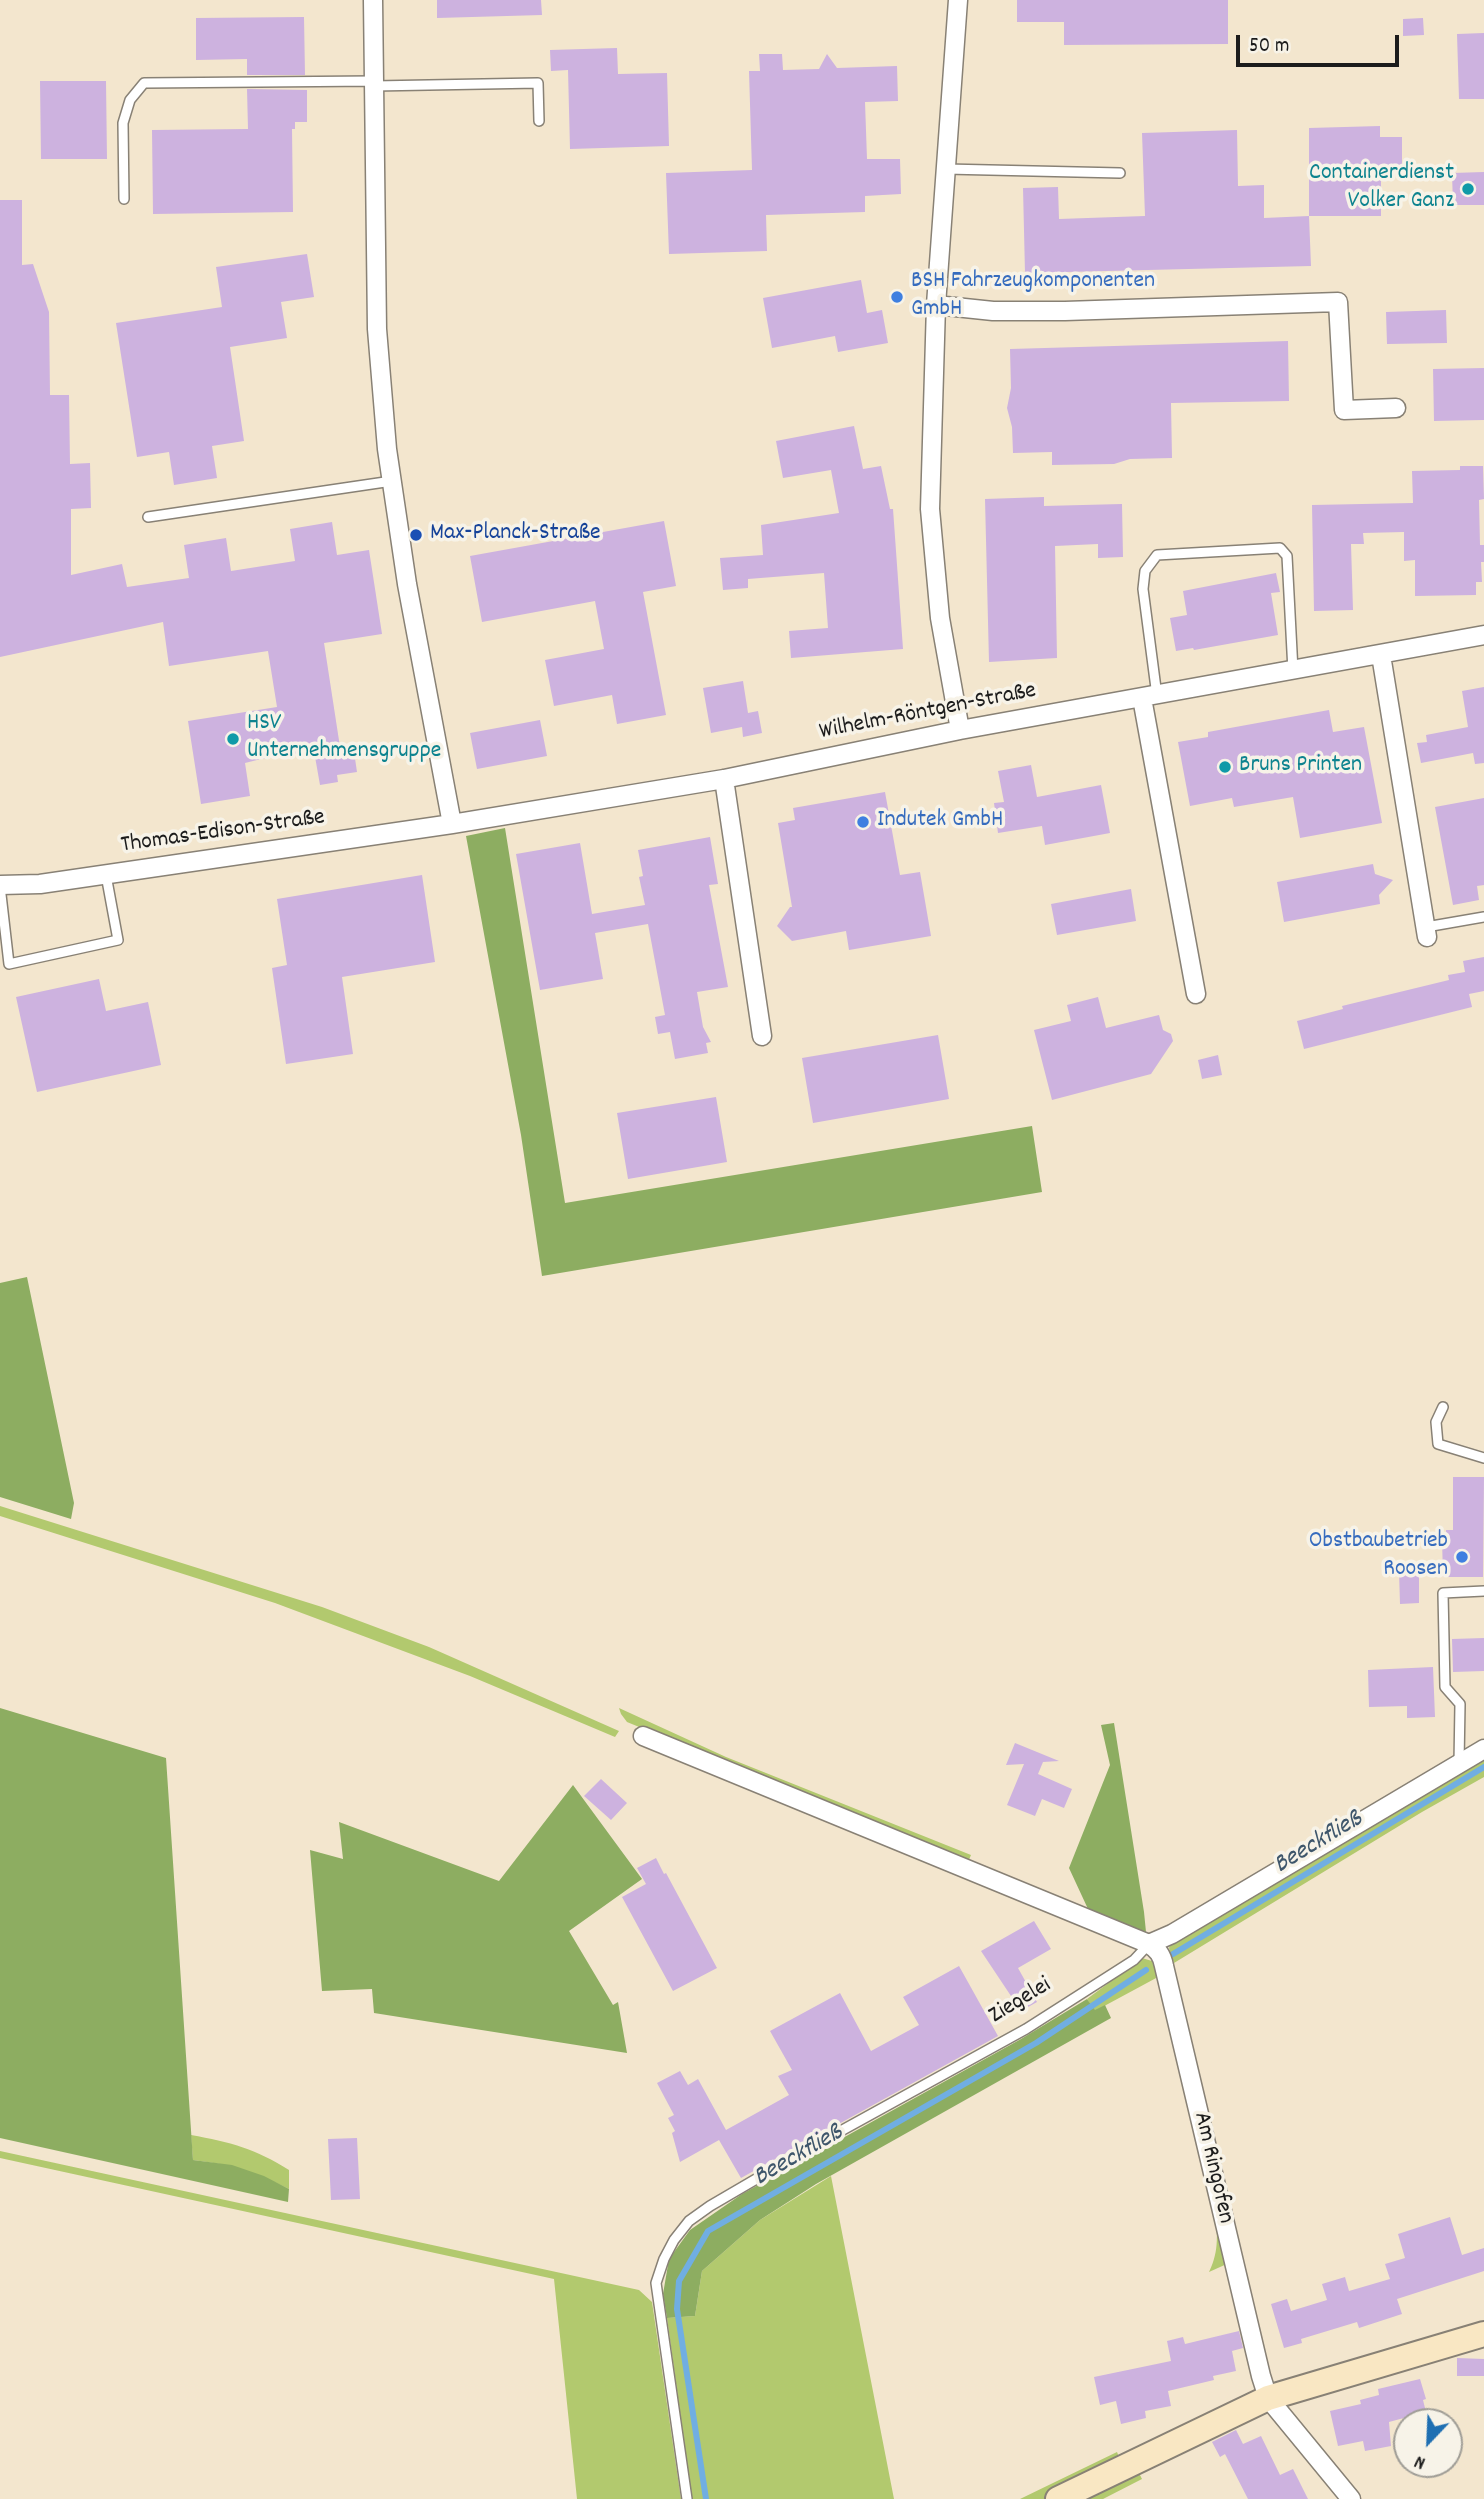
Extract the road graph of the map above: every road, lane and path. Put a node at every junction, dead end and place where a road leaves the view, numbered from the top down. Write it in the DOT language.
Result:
graph roads {
  1 [pos="373,0"];
  2 [pos="958,0"];
  3 [pos="374,83"];
  4 [pos="539,121"];
  5 [pos="946,169"];
  6 [pos="1120,173"];
  7 [pos="124,199"];
  8 [pos="936,305"];
  9 [pos="1396,408"];
  10 [pos="392,481"];
  11 [pos="148,517"];
  12 [pos="1484,635"];
  13 [pos="1381,654"];
  14 [pos="1293,671"];
  15 [pos="1149,697"];
  16 [pos="960,730"];
  17 [pos="724,779"];
  18 [pos="452,824"];
  19 [pos="106,875"];
  20 [pos="0,885"];
  21 [pos="1484,917"];
  22 [pos="1427,932"];
  23 [pos="1196,994"];
  24 [pos="762,1036"];
  25 [pos="1443,1407"];
  26 [pos="1484,1458"];
  27 [pos="1484,1591"];
  28 [pos="643,1736"];
  29 [pos="1484,1749"];
  30 [pos="1459,1763"];
  31 [pos="1149,1944"];
  32 [pos="1484,2334"];
  33 [pos="1268,2398"];
  34 [pos="687,2499"];
  35 [pos="1058,2499"];
  36 [pos="1352,2499"];
  1 -- 3 [label="street"];
  2 -- 5 [label="street"];
  3 -- 4 [label="lane"];
  3 -- 7 [label="lane"];
  3 -- 10 [label="street"];
  5 -- 6 [label="lane"];
  5 -- 8 [label="street"];
  8 -- 9 [label="street"];
  8 -- 16 [label="street"];
  10 -- 11 [label="lane"];
  10 -- 18 [label="street"];
  12 -- 13 [label="street, Wilhelm-Röntgen-Straße"];
  13 -- 14 [label="street, Wilhelm-Röntgen-Straße"];
  13 -- 22 [label="street"];
  14 -- 15 [label="street, Wilhelm-Röntgen-Straße"];
  14 -- 15 [label="lane"];
  15 -- 16 [label="street, Wilhelm-Röntgen-Straße"];
  15 -- 23 [label="street"];
  16 -- 17 [label="street, Wilhelm-Röntgen-Straße"];
  17 -- 18 [label="street, Wilhelm-Röntgen-Straße"];
  17 -- 24 [label="street"];
  18 -- 19 [label="street, Thomas-Edison-Straße"];
  19 -- 20 [label="street, Thomas-Edison-Straße"];
  19 -- 20 [label="lane"];
  21 -- 22 [label="lane"];
  25 -- 26 [label="lane"];
  27 -- 30 [label="lane"];
  28 -- 31 [label="street"];
  29 -- 30 [label="street"];
  30 -- 31 [label="street"];
  31 -- 33 [label="street, Am Ringofen"];
  31 -- 34 [label="lane, Ziegelei"];
  32 -- 33 [label="street"];
  33 -- 35 [label="street"];
  33 -- 36 [label="street, Am Ringofen"];
}
